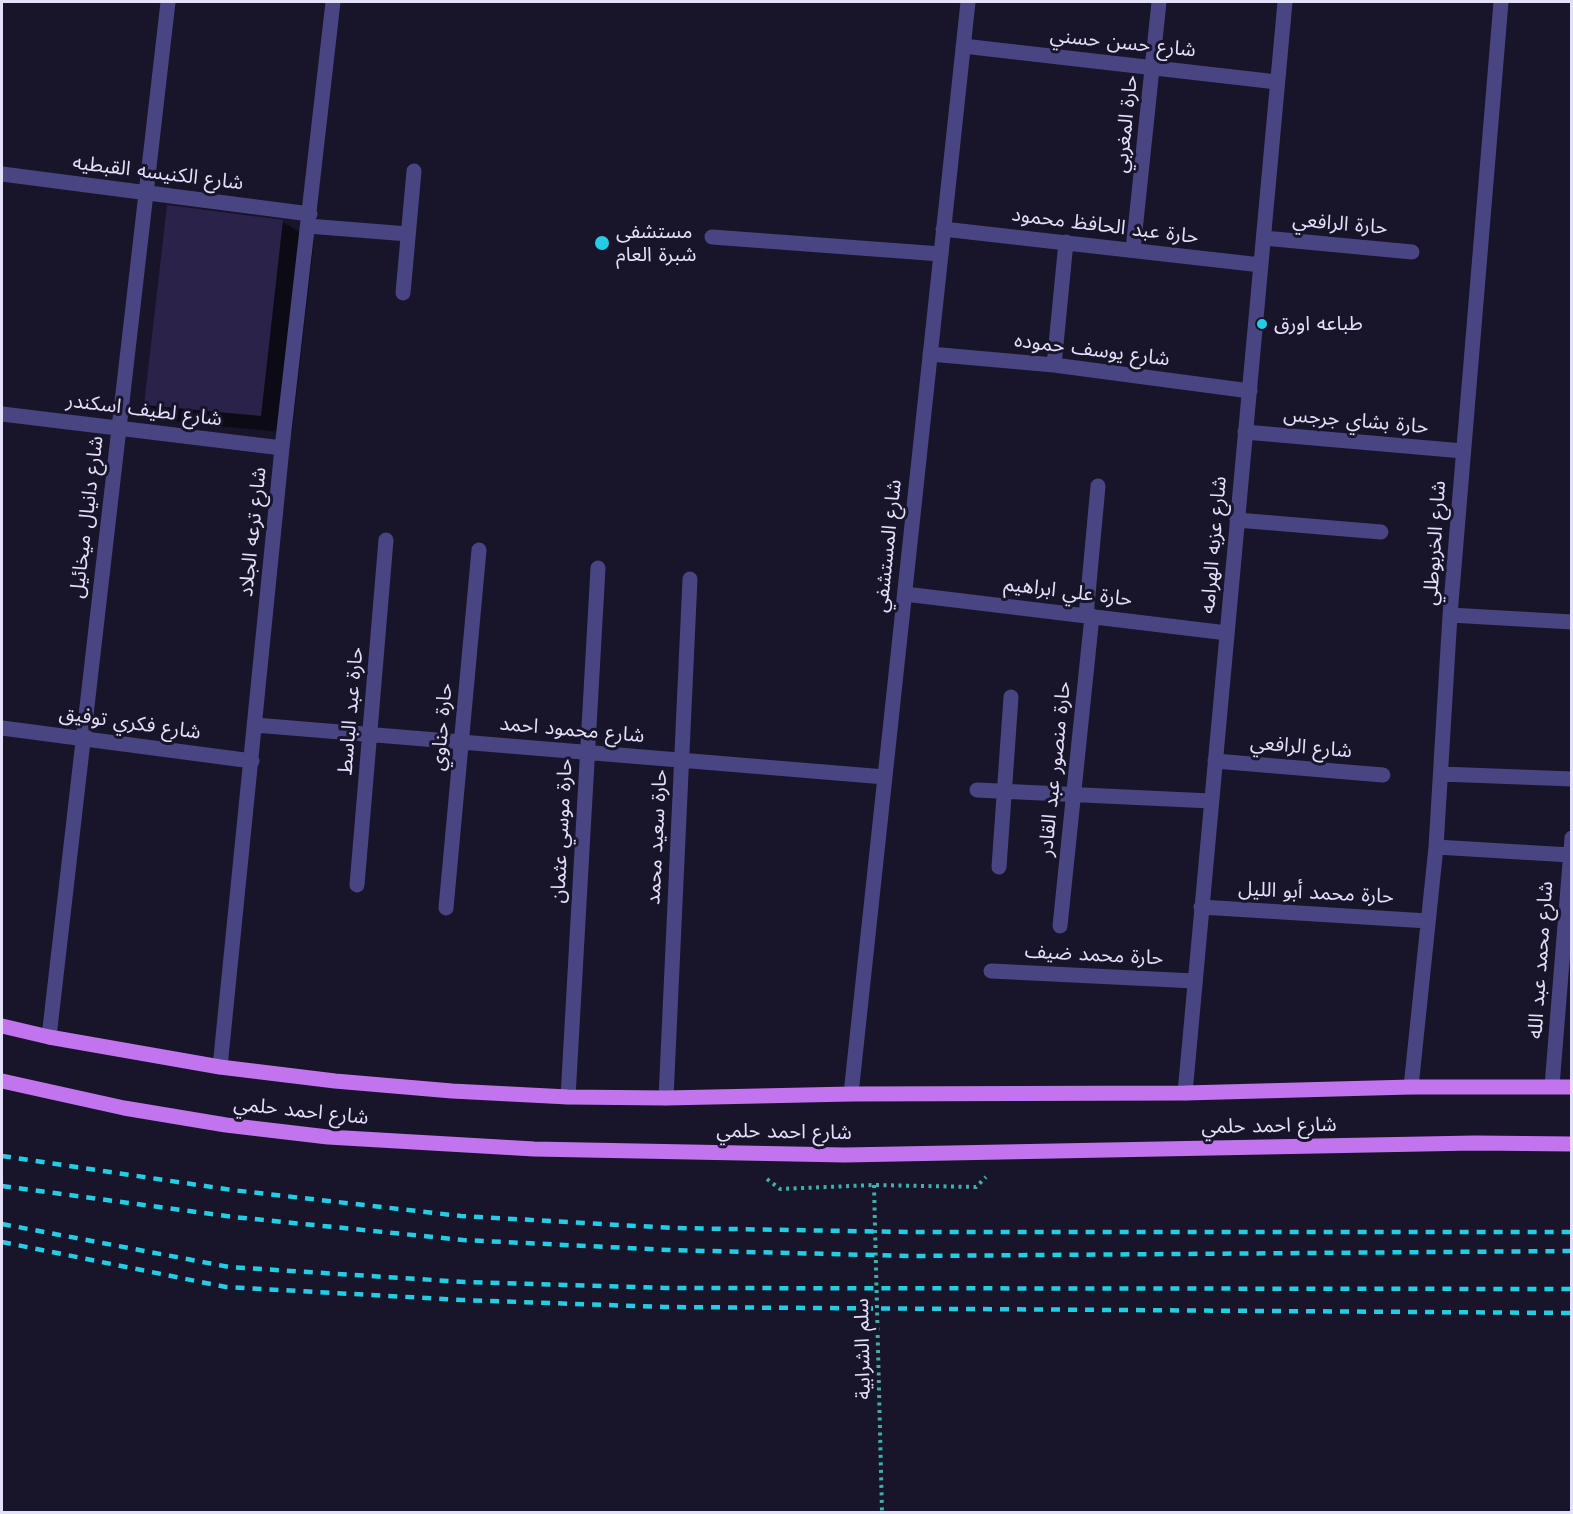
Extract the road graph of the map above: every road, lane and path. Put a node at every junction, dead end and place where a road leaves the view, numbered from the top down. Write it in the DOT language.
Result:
graph roads {
  1 [pos="168,2"];
  2 [pos="333,2"];
  3 [pos="968,2"];
  4 [pos="1159,2"];
  5 [pos="1286,2"];
  6 [pos="1501,2"];
  7 [pos="963,46"];
  8 [pos="1153,68"];
  9 [pos="1277,82"];
  10 [pos="414,171"];
  11 [pos="2,174"];
  12 [pos="146,193"];
  13 [pos="309,220"];
  14 [pos="943,229"];
  15 [pos="408,234"];
  16 [pos="712,237"];
  17 [pos="1264,238"];
  18 [pos="1066,242"];
  19 [pos="1133,250"];
  20 [pos="1412,252"];
  21 [pos="941,254"];
  22 [pos="1261,265"];
  23 [pos="403,293"];
  24 [pos="930,354"];
  25 [pos="1054,365"];
  26 [pos="1250,391"];
  27 [pos="2,414"];
  28 [pos="118,429"];
  29 [pos="1245,432"];
  30 [pos="282,448"];
  31 [pos="1463,451"];
  32 [pos="1098,486"];
  33 [pos="1237,520"];
  34 [pos="1381,532"];
  35 [pos="386,540"];
  36 [pos="479,550"];
  37 [pos="598,568"];
  38 [pos="690,579"];
  39 [pos="904,594"];
  40 [pos="1450,615"];
  41 [pos="1089,616"];
  42 [pos="1572,622"];
  43 [pos="1227,633"];
  44 [pos="1011,697"];
  45 [pos="255,725"];
  46 [pos="2,728"];
  47 [pos="370,734"];
  48 [pos="82,738"];
  49 [pos="461,742"];
  50 [pos="588,752"];
  51 [pos="681,760"];
  52 [pos="252,761"];
  53 [pos="1215,761"];
  54 [pos="1441,774"];
  55 [pos="1383,775"];
  56 [pos="885,777"];
  57 [pos="1572,780"];
  58 [pos="977,790"];
  59 [pos="1005,791"];
  60 [pos="1073,794"];
  61 [pos="1211,801"];
  62 [pos="1572,838"];
  63 [pos="1436,847"];
  64 [pos="1570,855"];
  65 [pos="999,867"];
  66 [pos="357,885"];
  67 [pos="1202,907"];
  68 [pos="446,908"];
  69 [pos="1428,921"];
  70 [pos="1060,926"];
  71 [pos="991,971"];
  72 [pos="1195,981"];
  73 [pos="2,1026"];
  74 [pos="49,1037"];
  75 [pos="220,1067"];
  76 [pos="2,1081"];
  77 [pos="1552,1086"];
  78 [pos="1411,1087"];
  79 [pos="1572,1087"];
  80 [pos="1185,1093"];
  81 [pos="851,1094"];
  82 [pos="568,1097"];
  83 [pos="666,1098"];
  84 [pos="1572,1144"];
  85 [pos="874,1185"];
  86 [pos="976,1187"];
  87 [pos="780,1189"];
  88 [pos="882,1512"];
  1 -- 12 [label="street, شارع دانيال ميخائيل"];
  2 -- 13 [label="street, شارع ترعه الجلاد"];
  3 -- 7 [label="street, شارع المستشفي"];
  4 -- 8 [label="street, حارة المغربي"];
  5 -- 9 [label="street, شارع عزبه الهرامه"];
  6 -- 31 [label="street, شارع الخربوطلي"];
  7 -- 8 [label="street, شارع حسن حسني"];
  7 -- 14 [label="street, شارع المستشفي"];
  8 -- 9 [label="street, شارع حسن حسني"];
  8 -- 19 [label="street, حارة المغربي"];
  9 -- 17 [label="street, شارع عزبه الهرامه"];
  10 -- 15 [label="street"];
  11 -- 12 [label="street, شارع الكنيسه القبطيه"];
  12 -- 13 [label="street, شارع الكنيسه القبطيه"];
  12 -- 28 [label="street, شارع دانيال ميخائيل"];
  13 -- 15 [label="street, شارع الكنيسه القبطيه"];
  13 -- 30 [label="street, شارع ترعه الجلاد"];
  14 -- 18 [label="street, حارة عبد الحافظ محمود"];
  14 -- 21 [label="street, شارع المستشفي"];
  15 -- 23 [label="street"];
  16 -- 21 [label="street"];
  17 -- 20 [label="street, حارة الرافعي"];
  17 -- 22 [label="street, شارع عزبه الهرامه"];
  18 -- 19 [label="street, حارة عبد الحافظ محمود"];
  18 -- 25 [label="street"];
  19 -- 22 [label="street, حارة عبد الحافظ محمود"];
  21 -- 24 [label="street, شارع المستشفي"];
  22 -- 26 [label="street, شارع عزبه الهرامه"];
  24 -- 25 [label="street, شارع يوسف حموده"];
  24 -- 39 [label="street, شارع المستشفي"];
  25 -- 26 [label="street, شارع يوسف حموده"];
  26 -- 29 [label="street, شارع عزبه الهرامه"];
  27 -- 28 [label="street, شارع لطيف اسكندر"];
  28 -- 30 [label="street, شارع لطيف اسكندر"];
  28 -- 48 [label="street, شارع دانيال ميخائيل"];
  29 -- 31 [label="street, حارة بشاي جرجس"];
  29 -- 33 [label="street, شارع عزبه الهرامه"];
  30 -- 45 [label="street, شارع ترعه الجلاد"];
  31 -- 40 [label="street, شارع الخربوطلي"];
  32 -- 41 [label="street, حارة منصور عبد القادر"];
  33 -- 34 [label="street"];
  33 -- 43 [label="street, شارع عزبه الهرامه"];
  35 -- 47 [label="street, حارة عبد الباسط"];
  36 -- 49 [label="street, حارة حناوي"];
  37 -- 50 [label="street, حارة موسي عثمان"];
  38 -- 51 [label="street, حارة سعيد محمد"];
  39 -- 41 [label="street, حارة علي ابراهيم"];
  39 -- 56 [label="street, شارع المستشفي"];
  40 -- 42 [label="street"];
  40 -- 54 [label="street, شارع الخربوطلي"];
  41 -- 43 [label="street, حارة علي ابراهيم"];
  41 -- 60 [label="street, حارة منصور عبد القادر"];
  43 -- 53 [label="street, شارع عزبه الهرامه"];
  44 -- 59 [label="street"];
  45 -- 47 [label="street, شارع محمود احمد"];
  45 -- 52 [label="street, شارع ترعه الجلاد"];
  46 -- 48 [label="street, شارع فكري توفيق"];
  47 -- 49 [label="street, شارع محمود احمد"];
  47 -- 66 [label="street, حارة عبد الباسط"];
  48 -- 52 [label="street, شارع فكري توفيق"];
  48 -- 74 [label="street, شارع دانيال ميخائيل"];
  49 -- 50 [label="street, شارع محمود احمد"];
  49 -- 68 [label="street, حارة حناوي"];
  50 -- 51 [label="street, شارع محمود احمد"];
  50 -- 82 [label="street, حارة موسي عثمان"];
  51 -- 56 [label="street, شارع محمود احمد"];
  51 -- 83 [label="street, حارة سعيد محمد"];
  52 -- 75 [label="street, شارع ترعه الجلاد"];
  53 -- 55 [label="street, شارع الرافعي"];
  53 -- 61 [label="street, شارع عزبه الهرامه"];
  54 -- 57 [label="street"];
  54 -- 63 [label="street, شارع الخربوطلي"];
  56 -- 81 [label="street, شارع المستشفي"];
  58 -- 59 [label="street"];
  59 -- 60 [label="street"];
  59 -- 65 [label="street"];
  60 -- 61 [label="street"];
  60 -- 70 [label="street, حارة منصور عبد القادر"];
  61 -- 67 [label="street, شارع عزبه الهرامه"];
  62 -- 64 [label="street, شارع محمد عبد الله"];
  63 -- 64 [label="street"];
  63 -- 69 [label="street, شارع الخربوطلي"];
  64 -- 77 [label="street, شارع محمد عبد الله"];
  67 -- 69 [label="street, حارة محمد أبو الليل"];
  67 -- 72 [label="street, شارع عزبه الهرامه"];
  69 -- 78 [label="street, شارع الخربوطلي"];
  71 -- 72 [label="street, حارة محمد ضيف"];
  72 -- 80 [label="street, شارع عزبه الهرامه"];
  73 -- 74 [label="main road, شارع احمد حلمي"];
  74 -- 75 [label="main road, شارع احمد حلمي"];
  75 -- 82 [label="main road, شارع احمد حلمي"];
  76 -- 84 [label="main road, شارع احمد حلمي"];
  77 -- 78 [label="main road, شارع احمد حلمي"];
  77 -- 79 [label="main road, شارع احمد حلمي"];
  78 -- 80 [label="main road, شارع احمد حلمي"];
  80 -- 81 [label="main road, شارع احمد حلمي"];
  81 -- 83 [label="main road, شارع احمد حلمي"];
  82 -- 83 [label="main road, شارع احمد حلمي"];
  85 -- 86 [label="path"];
  85 -- 87 [label="path"];
  85 -- 88 [label="path, سلم الشرابية"];
}
